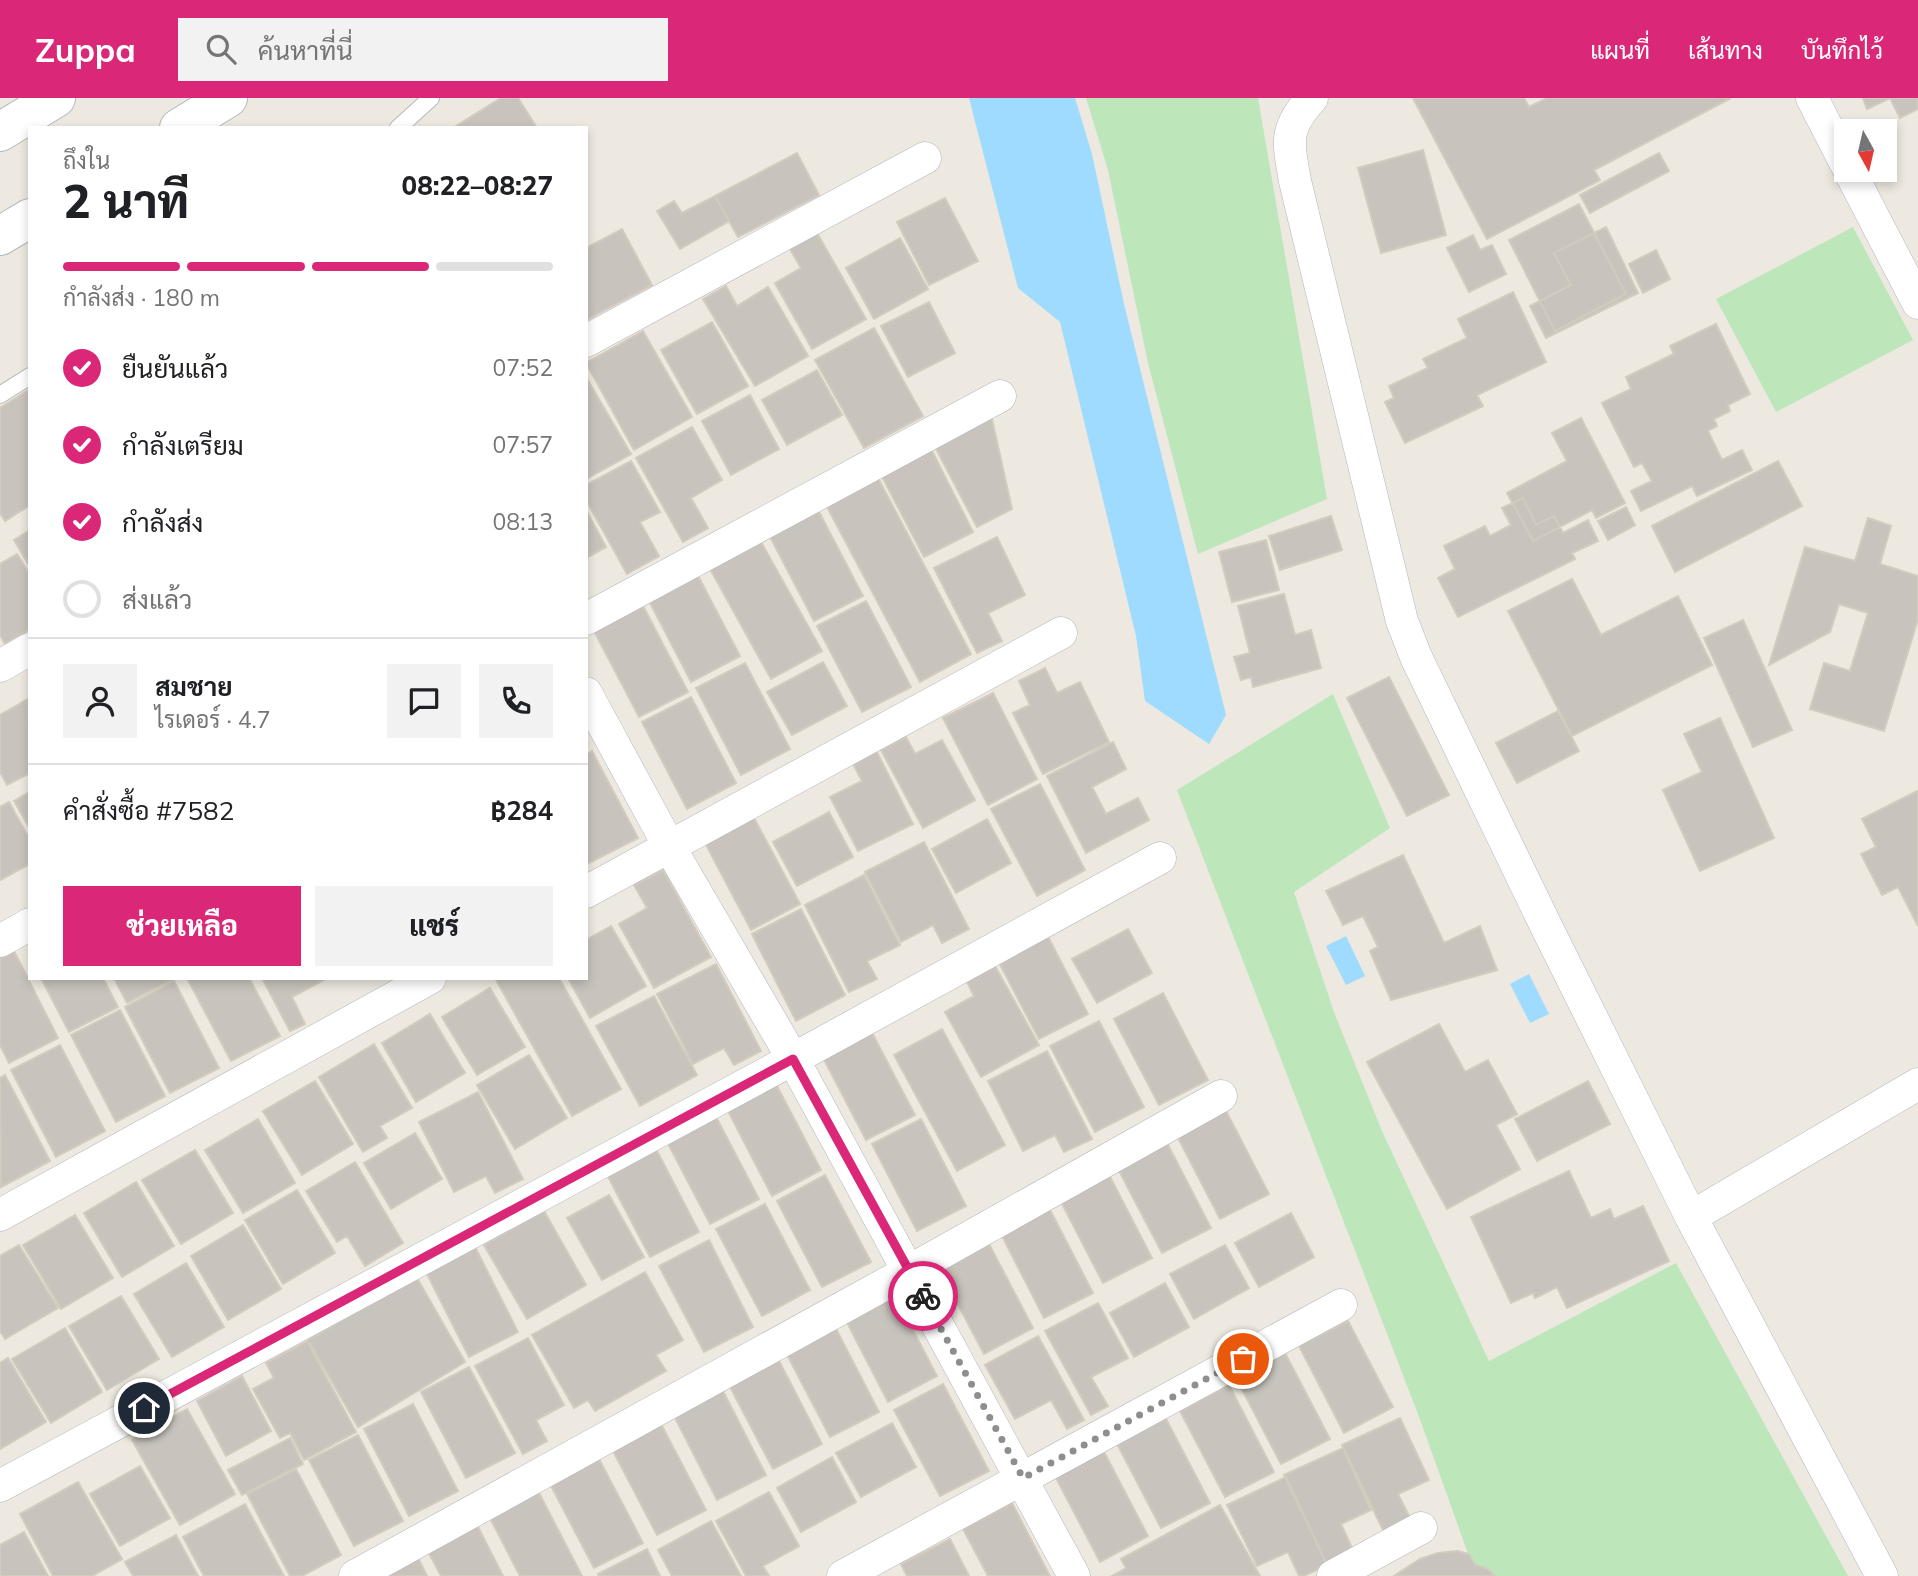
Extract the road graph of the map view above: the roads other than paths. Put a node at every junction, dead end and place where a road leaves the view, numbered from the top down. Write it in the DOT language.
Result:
graph roads {
  1 [pos="56,98"];
  2 [pos="228,98"];
  3 [pos="431,98"];
  4 [pos="1312,98"];
  5 [pos="1812,98"];
  6 [pos="182,126"];
  7 [pos="400,126"];
  8 [pos="5,127"];
  9 [pos="1834,141"];
  10 [pos="925,158"];
  11 [pos="1855,182"];
  12 [pos="28,219"];
  13 [pos="0,236"];
  14 [pos="1918,303"];
  15 [pos="588,340"];
  16 [pos="28,377"];
  17 [pos="0,395"];
  18 [pos="1000,396"];
  19 [pos="588,618"];
  20 [pos="1061,633"];
  21 [pos="28,650"];
  22 [pos="0,666"];
  23 [pos="588,697"];
  24 [pos="669,846"];
  25 [pos="1160,858"];
  26 [pos="588,891"];
  27 [pos="28,925"];
  28 [pos="0,941"];
  29 [pos="426,980"];
  30 [pos="793,1059"];
  31 [pos="1918,1084"];
  32 [pos="1221,1096"];
  33 [pos="0,1215"];
  34 [pos="1691,1217"];
  35 [pos="909,1271"];
  36 [pos="1341,1305"];
  37 [pos="1023,1478"];
  38 [pos="0,1486"];
  39 [pos="1421,1528"];
  40 [pos="355,1576"];
  41 [pos="843,1576"];
  42 [pos="1074,1576"];
  43 [pos="1333,1576"];
  44 [pos="1882,1576"];
  1 -- 8 [label="main road"];
  2 -- 6 [label="main road"];
  3 -- 7 [label="lane"];
  4 -- 34 [label="street"];
  5 -- 9 [label="street"];
  10 -- 15 [label="street"];
  11 -- 14 [label="street"];
  12 -- 13 [label="main road"];
  16 -- 17 [label="lane"];
  18 -- 19 [label="street"];
  20 -- 24 [label="street"];
  21 -- 22 [label="street"];
  23 -- 24 [label="street"];
  24 -- 26 [label="street"];
  24 -- 30 [label="street"];
  25 -- 30 [label="street"];
  27 -- 28 [label="street"];
  29 -- 33 [label="street"];
  30 -- 35 [label="street"];
  30 -- 38 [label="street"];
  31 -- 34 [label="street"];
  32 -- 35 [label="street"];
  34 -- 44 [label="street"];
  35 -- 37 [label="street"];
  35 -- 40 [label="street"];
  36 -- 37 [label="street"];
  37 -- 41 [label="street"];
  37 -- 42 [label="street"];
  39 -- 43 [label="street"];
}
